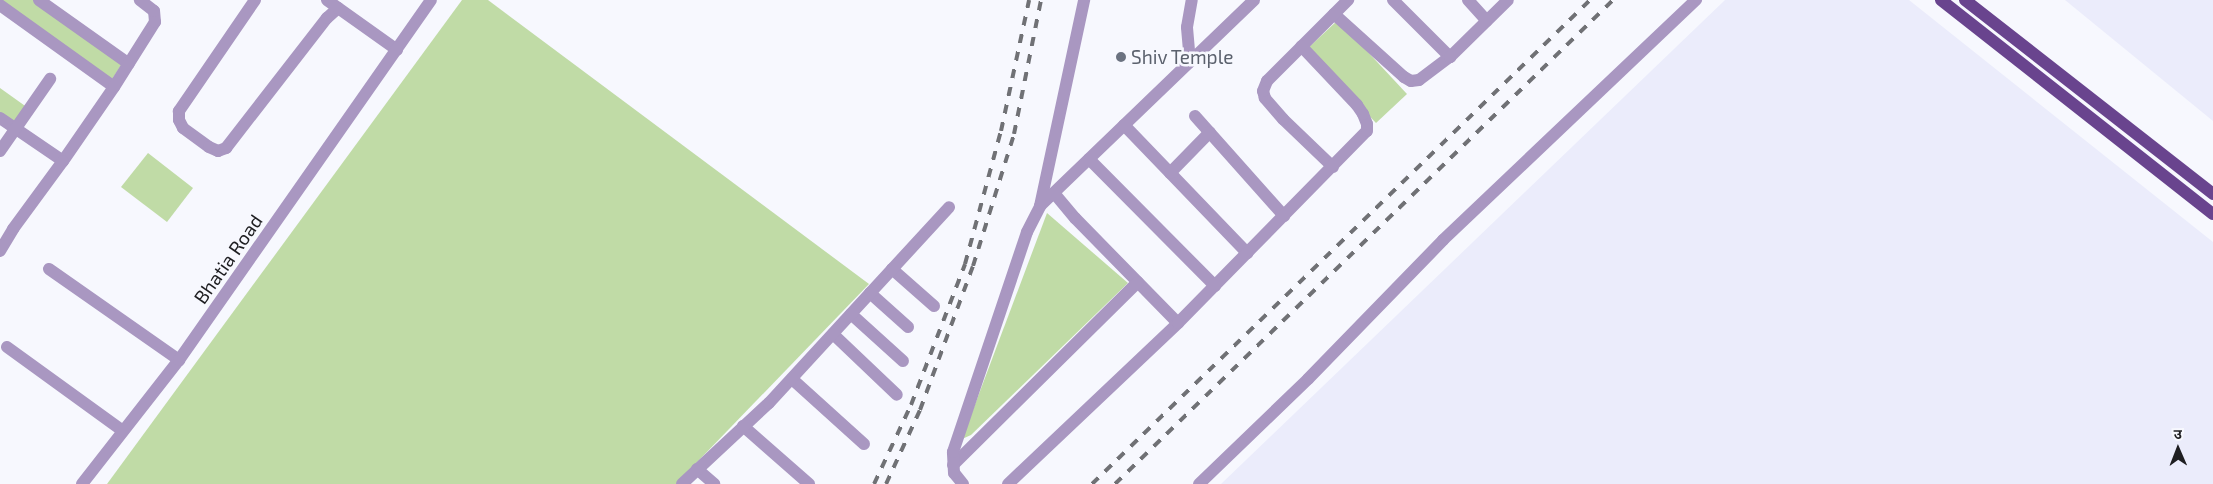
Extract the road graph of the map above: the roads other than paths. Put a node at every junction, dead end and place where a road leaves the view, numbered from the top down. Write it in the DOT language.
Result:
graph roads {
  1 [pos="39,0"];
  2 [pos="140,0"];
  3 [pos="256,0"];
  4 [pos="431,0"];
  5 [pos="1084,0"];
  6 [pos="1192,0"];
  7 [pos="1254,0"];
  8 [pos="1393,0"];
  9 [pos="1468,0"];
  10 [pos="1508,0"];
  11 [pos="1696,0"];
  12 [pos="1941,0"];
  13 [pos="1965,0"];
  14 [pos="0,4"];
  15 [pos="332,4"];
  16 [pos="1338,5"];
  17 [pos="1487,21"];
  18 [pos="1301,46"];
  19 [pos="397,50"];
  20 [pos="1450,57"];
  21 [pos="1190,62"];
  22 [pos="129,64"];
  23 [pos="50,79"];
  24 [pos="114,88"];
  25 [pos="1195,116"];
  26 [pos="0,118"];
  27 [pos="1124,125"];
  28 [pos="16,129"];
  29 [pos="1210,132"];
  30 [pos="0,151"];
  31 [pos="1089,159"];
  32 [pos="63,161"];
  33 [pos="1333,167"];
  34 [pos="1170,173"];
  35 [pos="1054,193"];
  36 [pos="2213,194"];
  37 [pos="1040,206"];
  38 [pos="949,207"];
  39 [pos="2213,214"];
  40 [pos="1284,216"];
  41 [pos="0,251"];
  42 [pos="1247,253"];
  43 [pos="49,268"];
  44 [pos="892,269"];
  45 [pos="1138,282"];
  46 [pos="1215,286"];
  47 [pos="870,293"];
  48 [pos="934,306"];
  49 [pos="851,314"];
  50 [pos="1178,323"];
  51 [pos="908,327"];
  52 [pos="833,334"];
  53 [pos="7,347"];
  54 [pos="179,360"];
  55 [pos="903,361"];
  56 [pos="792,379"];
  57 [pos="897,395"];
  58 [pos="743,426"];
  59 [pos="123,431"];
  60 [pos="864,444"];
  61 [pos="953,465"];
  62 [pos="698,469"];
  63 [pos="82,484"];
  64 [pos="682,484"];
  65 [pos="714,484"];
  66 [pos="809,484"];
  67 [pos="963,484"];
  68 [pos="1008,484"];
  69 [pos="1198,484"];
  1 -- 22 [label="street"];
  2 -- 22 [label="street"];
  3 -- 15 [label="street"];
  4 -- 19 [label="street, Bhatia Road"];
  5 -- 37 [label="street"];
  6 -- 21 [label="street"];
  7 -- 21 [label="street"];
  8 -- 20 [label="street"];
  9 -- 17 [label="street"];
  10 -- 17 [label="street"];
  11 -- 69 [label="street"];
  12 -- 39 [label="main road"];
  13 -- 36 [label="main road"];
  14 -- 24 [label="street"];
  15 -- 19 [label="street"];
  16 -- 18 [label="street"];
  16 -- 20 [label="street"];
  17 -- 20 [label="street"];
  18 -- 33 [label="street"];
  18 -- 33 [label="street"];
  19 -- 54 [label="street, Bhatia Road"];
  21 -- 27 [label="street"];
  22 -- 24 [label="street"];
  23 -- 28 [label="street"];
  24 -- 32 [label="street"];
  25 -- 29 [label="street"];
  26 -- 28 [label="street"];
  27 -- 31 [label="street"];
  27 -- 34 [label="street"];
  28 -- 30 [label="street"];
  28 -- 32 [label="street"];
  29 -- 34 [label="street"];
  29 -- 40 [label="street"];
  31 -- 35 [label="street"];
  31 -- 46 [label="street"];
  32 -- 41 [label="street"];
  33 -- 40 [label="street"];
  34 -- 42 [label="street"];
  35 -- 37 [label="street"];
  35 -- 45 [label="street"];
  37 -- 61 [label="street"];
  38 -- 44 [label="street"];
  40 -- 42 [label="street"];
  42 -- 46 [label="street"];
  43 -- 54 [label="street"];
  44 -- 47 [label="street"];
  44 -- 48 [label="street"];
  45 -- 50 [label="street"];
  45 -- 61 [label="street"];
  46 -- 50 [label="street"];
  47 -- 49 [label="street"];
  47 -- 51 [label="street"];
  49 -- 52 [label="street"];
  49 -- 55 [label="street"];
  50 -- 68 [label="street"];
  52 -- 56 [label="street"];
  52 -- 57 [label="street"];
  53 -- 59 [label="street"];
  54 -- 59 [label="street, Bhatia Road"];
  56 -- 58 [label="street"];
  56 -- 60 [label="street"];
  58 -- 62 [label="street"];
  58 -- 66 [label="street"];
  59 -- 63 [label="street, Bhatia Road"];
  61 -- 67 [label="street"];
  62 -- 64 [label="street"];
  62 -- 65 [label="street"];
}
